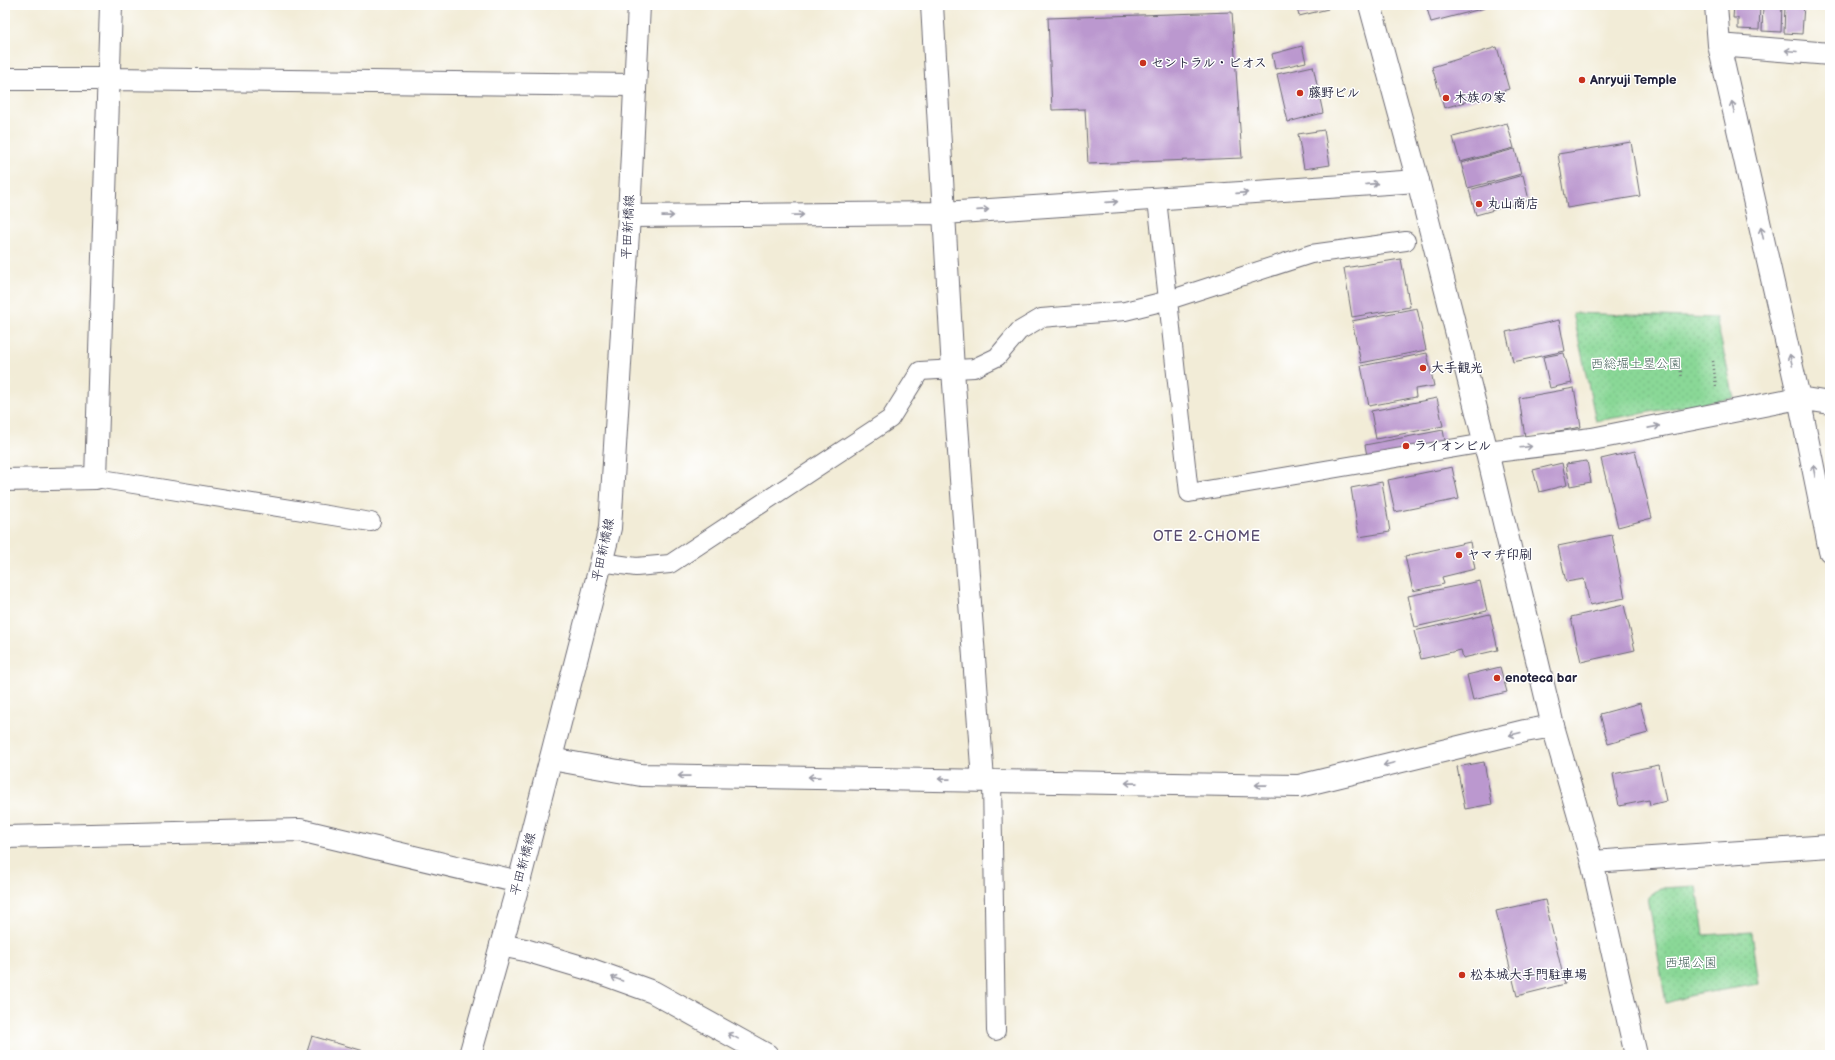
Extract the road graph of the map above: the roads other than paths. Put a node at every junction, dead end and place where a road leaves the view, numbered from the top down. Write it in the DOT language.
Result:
graph roads {
  1 [pos="111,5"];
  2 [pos="639,5"];
  3 [pos="932,5"];
  4 [pos="1370,5"];
  5 [pos="1716,5"];
  6 [pos="1719,45"];
  7 [pos="1830,54"];
  8 [pos="5,79"];
  9 [pos="109,79"];
  10 [pos="634,85"];
  11 [pos="1418,181"];
  12 [pos="1157,199"];
  13 [pos="944,213"];
  14 [pos="629,216"];
  15 [pos="1406,241"];
  16 [pos="1169,300"];
  17 [pos="953,370"];
  18 [pos="1799,398"];
  19 [pos="1830,403"];
  20 [pos="1486,447"];
  21 [pos="96,478"];
  22 [pos="5,480"];
  23 [pos="371,522"];
  24 [pos="1830,551"];
  25 [pos="601,562"];
  26 [pos="1553,726"];
  27 [pos="551,759"];
  28 [pos="987,780"];
  29 [pos="5,837"];
  30 [pos="1830,846"];
  31 [pos="1592,862"];
  32 [pos="519,882"];
  33 [pos="501,945"];
  34 [pos="996,1031"];
  35 [pos="470,1055"];
  36 [pos="767,1055"];
  37 [pos="1636,1055"];
  1 -- 9 [label="street"];
  2 -- 10 [label="street, 平田新橋線"];
  3 -- 13 [label="street"];
  4 -- 11 [label="street"];
  5 -- 6 [label="street"];
  7 -- 6 [label="street, one-way"];
  18 -- 6 [label="street, one-way"];
  8 -- 9 [label="street"];
  9 -- 10 [label="street"];
  9 -- 21 [label="street"];
  10 -- 14 [label="street, 平田新橋線"];
  12 -- 11 [label="street, one-way"];
  11 -- 20 [label="street"];
  13 -- 12 [label="street, one-way"];
  12 -- 16 [label="lane"];
  14 -- 13 [label="street, one-way"];
  13 -- 17 [label="street"];
  14 -- 25 [label="street, 平田新橋線"];
  15 -- 16 [label="lane"];
  16 -- 17 [label="lane"];
  16 -- 20 [label="lane"];
  17 -- 25 [label="lane"];
  17 -- 28 [label="street"];
  18 -- 19 [label="street"];
  20 -- 18 [label="street, one-way"];
  24 -- 18 [label="street, one-way"];
  20 -- 26 [label="street"];
  21 -- 22 [label="street"];
  21 -- 23 [label="lane"];
  25 -- 27 [label="street, 平田新橋線"];
  26 -- 28 [label="street, one-way"];
  26 -- 31 [label="street"];
  28 -- 27 [label="street, one-way"];
  27 -- 32 [label="street, 平田新橋線"];
  28 -- 34 [label="lane"];
  29 -- 32 [label="street"];
  30 -- 31 [label="street"];
  31 -- 37 [label="street"];
  32 -- 33 [label="street, 平田新橋線"];
  33 -- 35 [label="street, 平田新橋線"];
  36 -- 33 [label="street, one-way"];
}
